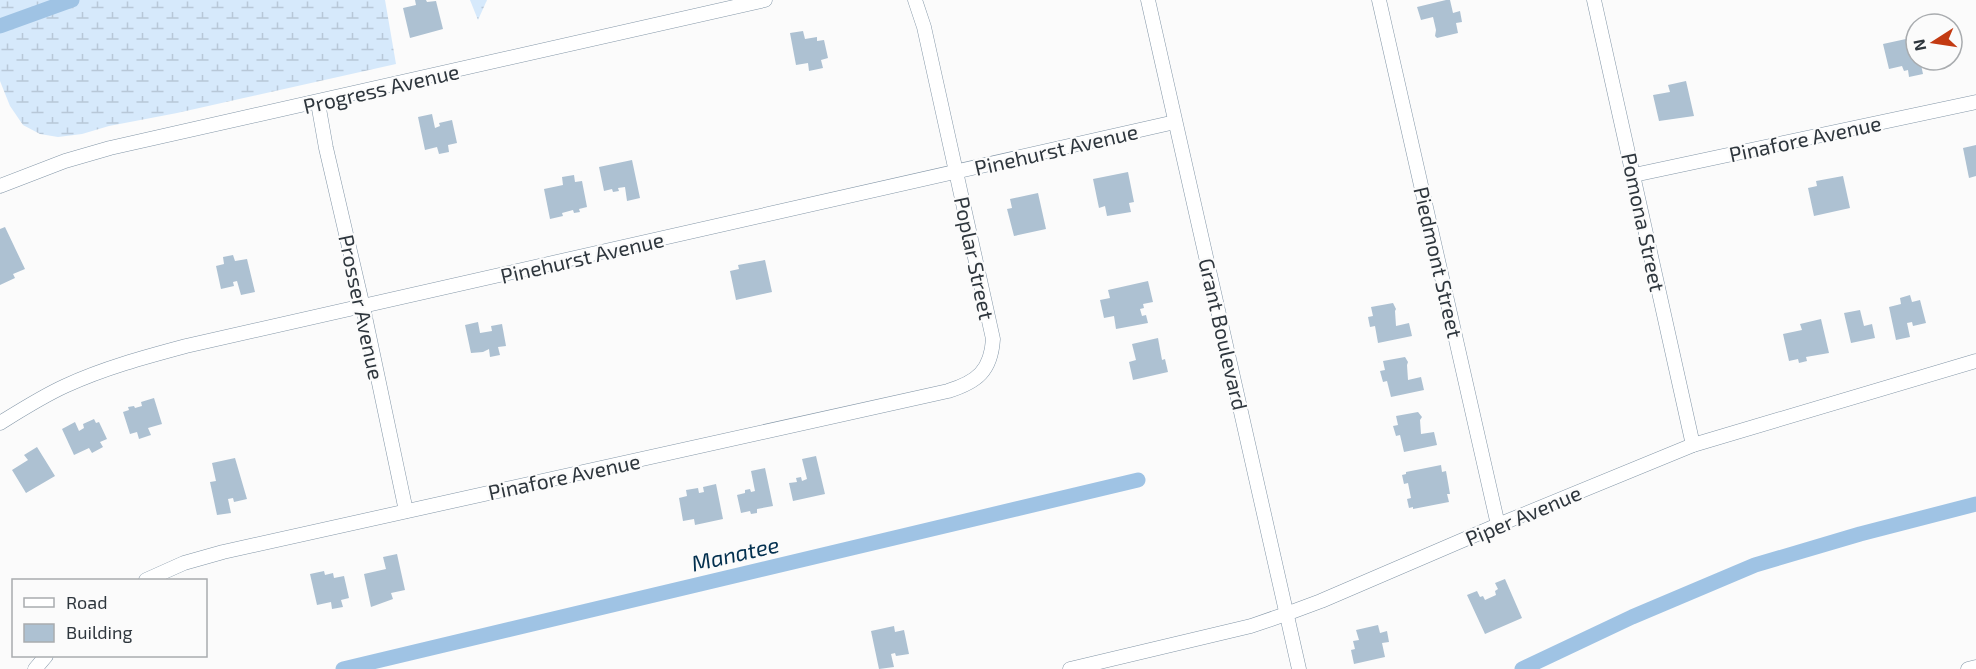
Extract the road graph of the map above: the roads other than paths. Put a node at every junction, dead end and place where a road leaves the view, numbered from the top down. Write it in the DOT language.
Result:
graph roads {
  1 [pos="765,0"];
  2 [pos="915,0"];
  3 [pos="1148,0"];
  4 [pos="1379,0"];
  5 [pos="1594,0"];
  6 [pos="1976,102"];
  7 [pos="318,103"];
  8 [pos="1175,122"];
  9 [pos="957,172"];
  10 [pos="1634,175"];
  11 [pos="0,186"];
  12 [pos="363,307"];
  13 [pos="1976,361"];
  14 [pos="981,374"];
  15 [pos="0,423"];
  16 [pos="1693,445"];
  17 [pos="406,511"];
  18 [pos="1498,525"];
  19 [pos="148,579"];
  20 [pos="1286,614"];
  21 [pos="45,657"];
  22 [pos="1976,667"];
  23 [pos="35,669"];
  24 [pos="1070,669"];
  25 [pos="1299,669"];
  26 [pos="1968,669"];
  1 -- 7 [label="street, Progress Avenue"];
  2 -- 9 [label="street, Poplar Street"];
  3 -- 8 [label="street, Grant Boulevard"];
  4 -- 18 [label="street, Piedmont Street"];
  5 -- 10 [label="street, Pomona Street"];
  6 -- 10 [label="street, Pinafore Avenue"];
  7 -- 11 [label="street, Progress Avenue"];
  7 -- 12 [label="street, Prosser Avenue"];
  8 -- 9 [label="street, Pinehurst Avenue"];
  8 -- 20 [label="street, Grant Boulevard"];
  9 -- 12 [label="street, Pinehurst Avenue"];
  9 -- 14 [label="street, Poplar Street"];
  10 -- 16 [label="street, Pomona Street"];
  12 -- 15 [label="street, Pinehurst Avenue"];
  12 -- 17 [label="street, Prosser Avenue"];
  13 -- 16 [label="street, Piper Avenue"];
  14 -- 17 [label="street, Pinafore Avenue"];
  16 -- 18 [label="street, Piper Avenue"];
  17 -- 19 [label="street, Pinafore Avenue"];
  18 -- 20 [label="street, Piper Avenue"];
  20 -- 24 [label="street, Piper Avenue"];
  20 -- 25 [label="street, Grant Boulevard"];
  21 -- 23 [label="street"];
  22 -- 26 [label="street"];
}
